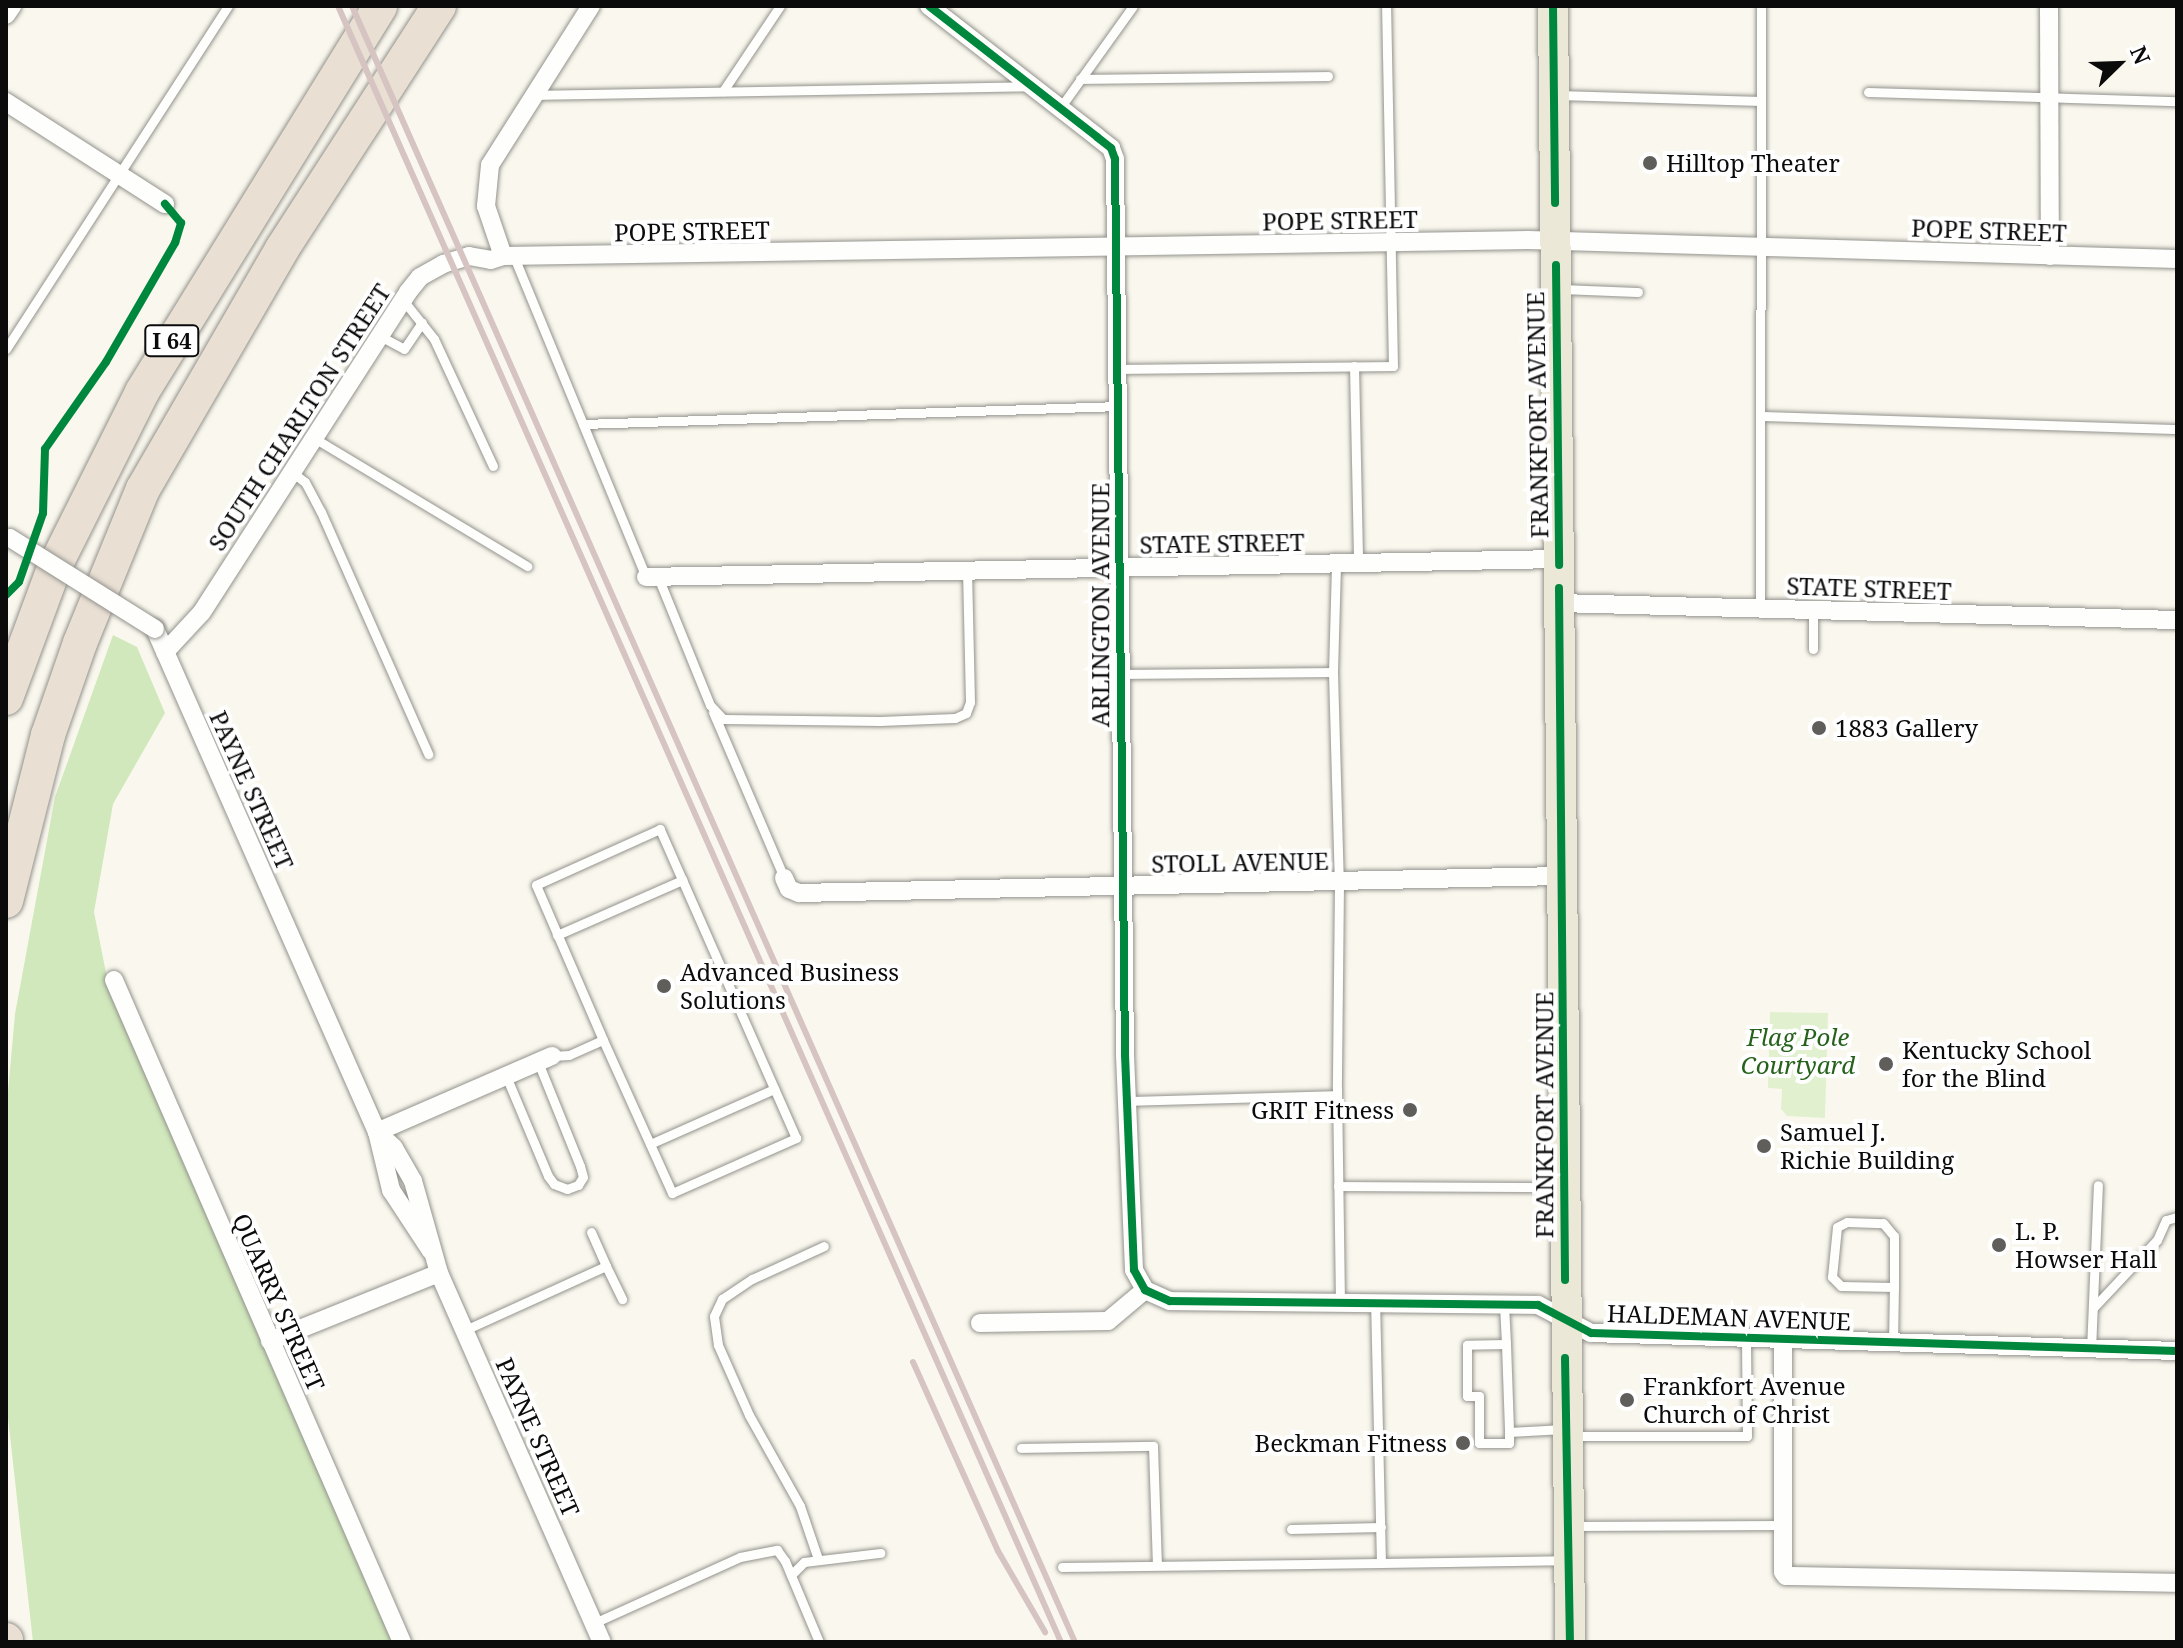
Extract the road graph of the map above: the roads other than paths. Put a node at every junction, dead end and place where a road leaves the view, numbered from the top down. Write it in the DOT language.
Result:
graph roads {
  1 [pos="12,6"];
  2 [pos="228,6"];
  3 [pos="380,6"];
  4 [pos="439,6"];
  5 [pos="591,6"];
  6 [pos="780,6"];
  7 [pos="1133,6"];
  8 [pos="1386,6"];
  9 [pos="1553,6"];
  10 [pos="1761,6"];
  11 [pos="2049,6"];
  12 [pos="939,9"];
  13 [pos="6,15"];
  14 [pos="1328,76"];
  15 [pos="1080,79"];
  16 [pos="1031,85"];
  17 [pos="723,91"];
  18 [pos="1868,92"];
  19 [pos="534,95"];
  20 [pos="1554,95"];
  21 [pos="2049,96"];
  22 [pos="1761,101"];
  23 [pos="2177,101"];
  24 [pos="6,102"];
  25 [pos="1060,108"];
  26 [pos="117,175"];
  27 [pos="165,204"];
  28 [pos="1556,241"];
  29 [pos="1393,243"];
  30 [pos="1760,247"];
  31 [pos="1118,248"];
  32 [pos="2050,256"];
  33 [pos="509,257"];
  34 [pos="2177,259"];
  35 [pos="1556,289"];
  36 [pos="1638,292"];
  37 [pos="403,300"];
  38 [pos="422,322"];
  39 [pos="380,336"];
  40 [pos="6,349"];
  41 [pos="1354,366"];
  42 [pos="1119,369"];
  43 [pos="1119,406"];
  44 [pos="1760,416"];
  45 [pos="583,424"];
  46 [pos="2177,429"];
  47 [pos="314,438"];
  48 [pos="493,466"];
  49 [pos="292,472"];
  50 [pos="8,536"];
  51 [pos="1559,559"];
  52 [pos="1358,564"];
  53 [pos="1336,565"];
  54 [pos="527,566"];
  55 [pos="1120,569"];
  56 [pos="967,571"];
  57 [pos="652,577"];
  58 [pos="1559,603"];
  59 [pos="1760,609"];
  60 [pos="1813,610"];
  61 [pos="2177,620"];
  62 [pos="1813,649"];
  63 [pos="165,652"];
  64 [pos="1333,672"];
  65 [pos="1121,674"];
  66 [pos="6,698"];
  67 [pos="710,705"];
  68 [pos="428,754"];
  69 [pos="1561,876"];
  70 [pos="784,878"];
  71 [pos="682,880"];
  72 [pos="1339,884"];
  73 [pos="1124,888"];
  74 [pos="6,901"];
  75 [pos="557,935"];
  76 [pos="114,980"];
  77 [pos="603,1040"];
  78 [pos="545,1059"];
  79 [pos="506,1076"];
  80 [pos="774,1089"];
  81 [pos="1337,1095"];
  82 [pos="1127,1101"];
  83 [pos="377,1132"];
  84 [pos="650,1144"];
  85 [pos="2098,1185"];
  86 [pos="1338,1186"];
  87 [pos="1564,1187"];
  88 [pos="2177,1217"];
  89 [pos="591,1232"];
  90 [pos="824,1246"];
  91 [pos="606,1266"];
  92 [pos="439,1273"];
  93 [pos="1894,1287"];
  94 [pos="1145,1290"];
  95 [pos="622,1299"];
  96 [pos="1340,1303"];
  97 [pos="1375,1303"];
  98 [pos="1504,1305"];
  99 [pos="2094,1307"];
  100 [pos="1564,1319"];
  101 [pos="980,1323"];
  102 [pos="465,1330"];
  103 [pos="1746,1338"];
  104 [pos="1783,1339"];
  105 [pos="270,1341"];
  106 [pos="1893,1343"];
  107 [pos="1506,1344"];
  108 [pos="2091,1350"];
  109 [pos="2177,1351"];
  110 [pos="1509,1432"];
  111 [pos="1567,1432"];
  112 [pos="1021,1448"];
  113 [pos="1783,1525"];
  114 [pos="1570,1526"];
  115 [pos="1381,1527"];
  116 [pos="1291,1529"];
  117 [pos="880,1553"];
  118 [pos="818,1559"];
  119 [pos="1570,1560"];
  120 [pos="1381,1563"];
  121 [pos="1157,1565"];
  122 [pos="1062,1567"];
  123 [pos="791,1575"];
  124 [pos="2177,1583"];
  125 [pos="594,1623"];
  126 [pos="402,1642"];
  127 [pos="602,1642"];
  128 [pos="819,1642"];
  129 [pos="1570,1642"];
  1 -- 13 [label="street"];
  2 -- 26 [label="lane"];
  3 -- 66 [label="highway, I 64"];
  4 -- 74 [label="highway, I 64"];
  5 -- 19 [label="street"];
  6 -- 17 [label="lane"];
  7 -- 15 [label="lane"];
  8 -- 29 [label="lane"];
  9 -- 20 [label="main road, FRANKFORT AVENUE"];
  10 -- 22 [label="lane"];
  11 -- 21 [label="street"];
  12 -- 16 [label="street, ARLINGTON AVENUE"];
  14 -- 15 [label="lane"];
  15 -- 25 [label="lane"];
  16 -- 17 [label="lane"];
  16 -- 25 [label="street, ARLINGTON AVENUE"];
  17 -- 19 [label="lane"];
  18 -- 21 [label="lane"];
  19 -- 33 [label="street"];
  20 -- 22 [label="lane"];
  20 -- 28 [label="main road, FRANKFORT AVENUE"];
  21 -- 23 [label="lane"];
  21 -- 32 [label="street"];
  22 -- 30 [label="lane"];
  24 -- 26 [label="street"];
  25 -- 31 [label="street, ARLINGTON AVENUE"];
  26 -- 27 [label="street"];
  26 -- 40 [label="lane"];
  28 -- 29 [label="street, POPE STREET"];
  28 -- 30 [label="street, POPE STREET"];
  28 -- 35 [label="main road, FRANKFORT AVENUE"];
  29 -- 31 [label="street, POPE STREET"];
  29 -- 41 [label="lane"];
  30 -- 32 [label="street, POPE STREET"];
  30 -- 44 [label="lane"];
  31 -- 33 [label="street, POPE STREET"];
  31 -- 42 [label="street, ARLINGTON AVENUE"];
  32 -- 34 [label="street, POPE STREET"];
  33 -- 37 [label="street, SOUTH CHARLTON STREET"];
  33 -- 45 [label="lane"];
  35 -- 36 [label="lane"];
  35 -- 51 [label="main road, FRANKFORT AVENUE"];
  37 -- 38 [label="lane"];
  37 -- 39 [label="street, SOUTH CHARLTON STREET"];
  38 -- 39 [label="lane"];
  38 -- 48 [label="lane"];
  39 -- 47 [label="street, SOUTH CHARLTON STREET"];
  41 -- 42 [label="lane"];
  41 -- 52 [label="lane"];
  42 -- 43 [label="street, ARLINGTON AVENUE"];
  43 -- 45 [label="lane"];
  43 -- 55 [label="street, ARLINGTON AVENUE"];
  44 -- 46 [label="lane"];
  44 -- 59 [label="lane"];
  45 -- 57 [label="lane"];
  47 -- 49 [label="street, SOUTH CHARLTON STREET"];
  47 -- 54 [label="lane"];
  49 -- 63 [label="street, SOUTH CHARLTON STREET"];
  49 -- 68 [label="lane"];
  50 -- 63 [label="street, PAYNE STREET, bridge"];
  51 -- 52 [label="street, STATE STREET"];
  51 -- 58 [label="main road, FRANKFORT AVENUE"];
  52 -- 53 [label="street, STATE STREET"];
  53 -- 55 [label="street, STATE STREET"];
  53 -- 64 [label="lane"];
  55 -- 56 [label="street, STATE STREET"];
  55 -- 65 [label="street, ARLINGTON AVENUE"];
  56 -- 57 [label="street, STATE STREET"];
  56 -- 67 [label="lane"];
  57 -- 67 [label="lane"];
  58 -- 59 [label="street, STATE STREET"];
  58 -- 69 [label="main road, FRANKFORT AVENUE"];
  59 -- 60 [label="street, STATE STREET"];
  60 -- 61 [label="street, STATE STREET"];
  60 -- 62 [label="lane"];
  63 -- 83 [label="street, PAYNE STREET"];
  64 -- 65 [label="lane"];
  64 -- 72 [label="lane"];
  65 -- 73 [label="street, ARLINGTON AVENUE"];
  67 -- 70 [label="lane"];
  69 -- 72 [label="street, STOLL AVENUE"];
  69 -- 87 [label="main road, FRANKFORT AVENUE"];
  70 -- 73 [label="street, STOLL AVENUE"];
  71 -- 75 [label="lane"];
  71 -- 75 [label="lane"];
  71 -- 80 [label="lane"];
  72 -- 73 [label="street, STOLL AVENUE"];
  72 -- 81 [label="lane"];
  73 -- 82 [label="street, ARLINGTON AVENUE"];
  75 -- 77 [label="lane"];
  76 -- 105 [label="street, QUARRY STREET"];
  77 -- 78 [label="lane"];
  77 -- 84 [label="lane"];
  78 -- 79 [label="street"];
  78 -- 79 [label="lane"];
  79 -- 83 [label="street"];
  80 -- 84 [label="lane"];
  80 -- 84 [label="lane"];
  81 -- 82 [label="lane"];
  81 -- 86 [label="lane"];
  82 -- 94 [label="street, ARLINGTON AVENUE"];
  83 -- 92 [label="street, PAYNE STREET"];
  85 -- 99 [label="lane"];
  86 -- 87 [label="lane"];
  86 -- 96 [label="lane"];
  87 -- 100 [label="main road, FRANKFORT AVENUE"];
  88 -- 99 [label="lane"];
  89 -- 91 [label="lane"];
  90 -- 118 [label="lane"];
  91 -- 95 [label="lane"];
  91 -- 102 [label="lane"];
  92 -- 102 [label="street, PAYNE STREET"];
  92 -- 105 [label="street"];
  93 -- 93 [label="lane"];
  93 -- 106 [label="lane"];
  94 -- 96 [label="street, HALDEMAN AVENUE"];
  94 -- 101 [label="street"];
  96 -- 97 [label="street, HALDEMAN AVENUE"];
  97 -- 98 [label="street, HALDEMAN AVENUE"];
  97 -- 115 [label="lane"];
  98 -- 100 [label="street, HALDEMAN AVENUE"];
  98 -- 107 [label="lane"];
  99 -- 108 [label="lane"];
  100 -- 103 [label="street, HALDEMAN AVENUE"];
  100 -- 111 [label="main road, FRANKFORT AVENUE"];
  102 -- 125 [label="street, PAYNE STREET"];
  103 -- 104 [label="street, HALDEMAN AVENUE"];
  103 -- 111 [label="lane"];
  104 -- 106 [label="street, HALDEMAN AVENUE"];
  104 -- 113 [label="street"];
  105 -- 126 [label="street, QUARRY STREET"];
  106 -- 108 [label="street, HALDEMAN AVENUE"];
  107 -- 110 [label="lane"];
  107 -- 110 [label="lane"];
  108 -- 109 [label="street, HALDEMAN AVENUE"];
  110 -- 111 [label="lane"];
  111 -- 114 [label="main road, FRANKFORT AVENUE"];
  112 -- 121 [label="lane"];
  113 -- 114 [label="lane"];
  113 -- 124 [label="street"];
  114 -- 119 [label="main road, FRANKFORT AVENUE"];
  115 -- 116 [label="lane"];
  115 -- 120 [label="lane"];
  117 -- 118 [label="lane"];
  118 -- 123 [label="lane"];
  119 -- 120 [label="lane"];
  119 -- 129 [label="main road, FRANKFORT AVENUE"];
  120 -- 121 [label="lane"];
  121 -- 122 [label="lane"];
  123 -- 125 [label="lane"];
  123 -- 128 [label="lane"];
  125 -- 127 [label="street, PAYNE STREET"];
}
